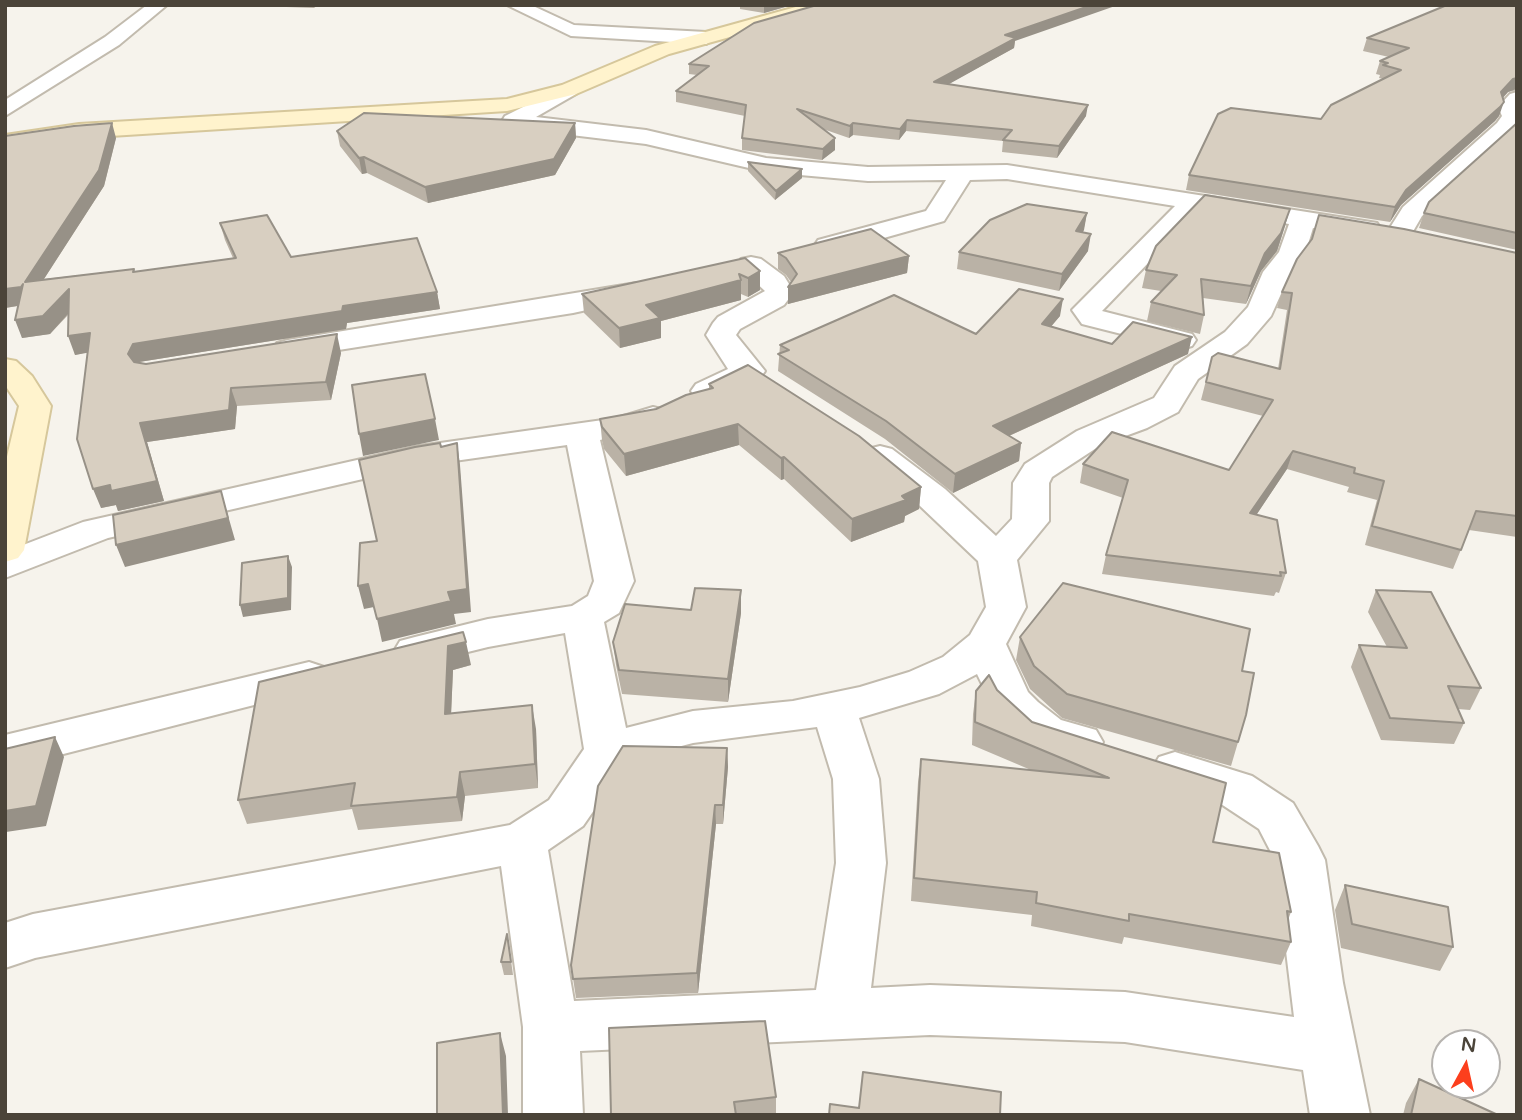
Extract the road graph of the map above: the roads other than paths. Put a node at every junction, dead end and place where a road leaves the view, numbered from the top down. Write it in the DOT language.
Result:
graph roads {
  1 [pos="158,5"];
  2 [pos="516,5"];
  3 [pos="824,5"];
  4 [pos="706,38"];
  5 [pos="569,90"];
  6 [pos="1517,99"];
  7 [pos="5,110"];
  8 [pos="5,142"];
  9 [pos="959,173"];
  10 [pos="1194,201"];
  11 [pos="1303,219"];
  12 [pos="1399,234"];
  13 [pos="1423,240"];
  14 [pos="665,285"];
  15 [pos="1217,350"];
  16 [pos="262,354"];
  17 [pos="5,368"];
  18 [pos="581,433"];
  19 [pos="848,433"];
  20 [pos="5,550"];
  21 [pos="997,558"];
  22 [pos="5,566"];
  23 [pos="583,617"];
  24 [pos="985,644"];
  25 [pos="381,659"];
  26 [pos="340,669"];
  27 [pos="833,707"];
  28 [pos="607,749"];
  29 [pos="5,752"];
  30 [pos="522,842"];
  31 [pos="5,946"];
  32 [pos="839,1014"];
  33 [pos="551,1027"];
  34 [pos="1327,1048"];
  35 [pos="553,1115"];
  36 [pos="1340,1115"];
  1 -- 7 [label="street"];
  2 -- 4 [label="street"];
  3 -- 4 [label="street"];
  4 -- 5 [label="street"];
  5 -- 8 [label="street"];
  5 -- 9 [label="street"];
  6 -- 12 [label="street"];
  9 -- 10 [label="street"];
  9 -- 18 [label="street"];
  10 -- 11 [label="street"];
  10 -- 15 [label="street"];
  11 -- 12 [label="street"];
  11 -- 15 [label="street"];
  12 -- 13 [label="street"];
  14 -- 16 [label="street"];
  15 -- 21 [label="street"];
  17 -- 20 [label="street"];
  18 -- 22 [label="street"];
  18 -- 23 [label="street"];
  19 -- 21 [label="street"];
  21 -- 24 [label="street"];
  23 -- 25 [label="street"];
  23 -- 28 [label="street"];
  24 -- 27 [label="street"];
  24 -- 34 [label="street"];
  26 -- 29 [label="street"];
  27 -- 28 [label="street"];
  27 -- 32 [label="street"];
  28 -- 30 [label="street"];
  30 -- 31 [label="street"];
  30 -- 33 [label="street"];
  32 -- 33 [label="street"];
  32 -- 34 [label="street"];
  33 -- 35 [label="street"];
  34 -- 36 [label="street"];
}
